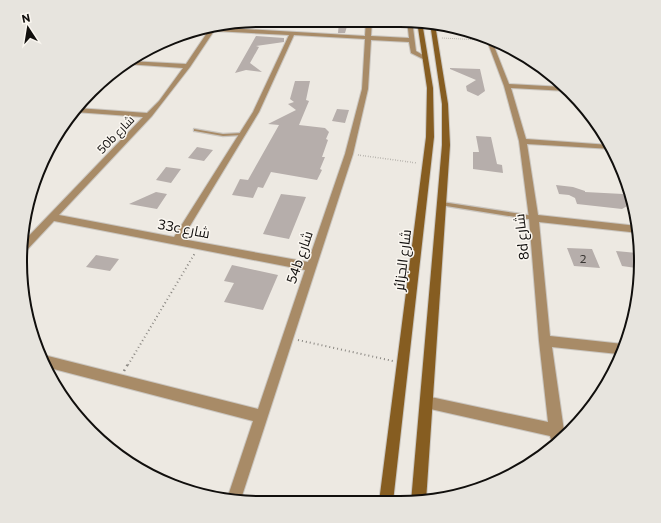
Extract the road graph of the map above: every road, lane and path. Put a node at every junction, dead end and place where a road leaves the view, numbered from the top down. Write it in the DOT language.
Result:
graph roads {
  1 [pos="369,27"];
  2 [pos="410,28"];
  3 [pos="420,28"];
  4 [pos="229,29"];
  5 [pos="433,30"];
  6 [pos="209,33"];
  7 [pos="292,34"];
  8 [pos="368,38"];
  9 [pos="435,38"];
  10 [pos="412,40"];
  11 [pos="480,41"];
  12 [pos="493,47"];
  13 [pos="426,58"];
  14 [pos="137,63"];
  15 [pos="188,66"];
  16 [pos="507,86"];
  17 [pos="558,89"];
  18 [pos="82,110"];
  19 [pos="150,115"];
  20 [pos="195,130"];
  21 [pos="223,135"];
  22 [pos="241,138"];
  23 [pos="524,141"];
  24 [pos="604,147"];
  25 [pos="349,154"];
  26 [pos="427,165"];
  27 [pos="442,204"];
  28 [pos="52,218"];
  29 [pos="534,218"];
  30 [pos="632,229"];
  31 [pos="176,241"];
  32 [pos="28,243"];
  33 [pos="199,246"];
  34 [pos="311,267"];
  35 [pos="287,338"];
  36 [pos="546,341"];
  37 [pos="617,349"];
  38 [pos="50,363"];
  39 [pos="403,363"];
  40 [pos="118,380"];
  41 [pos="426,402"];
  42 [pos="260,416"];
  43 [pos="557,435"];
  44 [pos="235,494"];
  45 [pos="419,495"];
  46 [pos="387,496"];
  1 -- 8 [label="street, 54b شارع"];
  2 -- 10 [label="street"];
  3 -- 13 [label="main road, شارع الجزائر"];
  4 -- 7 [label="street"];
  5 -- 9 [label="main road"];
  6 -- 15 [label="street, 50b شارع"];
  7 -- 8 [label="street"];
  7 -- 22 [label="street"];
  8 -- 10 [label="street"];
  8 -- 25 [label="street, 54b شارع"];
  9 -- 11 [label="path"];
  9 -- 27 [label="main road"];
  10 -- 13 [label="street"];
  12 -- 16 [label="street, 8d شارع"];
  13 -- 26 [label="main road, شارع الجزائر"];
  14 -- 15 [label="street"];
  15 -- 19 [label="street, 50b شارع"];
  16 -- 17 [label="street"];
  16 -- 23 [label="street, 8d شارع"];
  18 -- 19 [label="street"];
  19 -- 28 [label="street, 50b شارع"];
  20 -- 21 [label="lane"];
  21 -- 22 [label="lane"];
  21 -- 22 [label="lane"];
  22 -- 31 [label="street"];
  23 -- 24 [label="street"];
  23 -- 29 [label="street, 8d شارع"];
  25 -- 26 [label="path"];
  25 -- 34 [label="street, 54b شارع"];
  26 -- 39 [label="main road, شارع الجزائر"];
  27 -- 29 [label="lane"];
  27 -- 41 [label="main road"];
  28 -- 31 [label="street, 33c شارع"];
  28 -- 32 [label="street, 50b شارع"];
  29 -- 30 [label="street"];
  29 -- 36 [label="street, 8d شارع"];
  31 -- 33 [label="street, 33c شارع"];
  33 -- 34 [label="street, 33c شارع"];
  33 -- 40 [label="path"];
  34 -- 35 [label="street, 54b شارع"];
  35 -- 39 [label="path"];
  35 -- 42 [label="street, 54b شارع"];
  36 -- 37 [label="street"];
  36 -- 43 [label="street, 8d شارع"];
  38 -- 40 [label="street"];
  39 -- 46 [label="main road, شارع الجزائر"];
  40 -- 42 [label="street"];
  41 -- 43 [label="street"];
  41 -- 45 [label="main road"];
  42 -- 44 [label="street, 54b شارع"];
}
